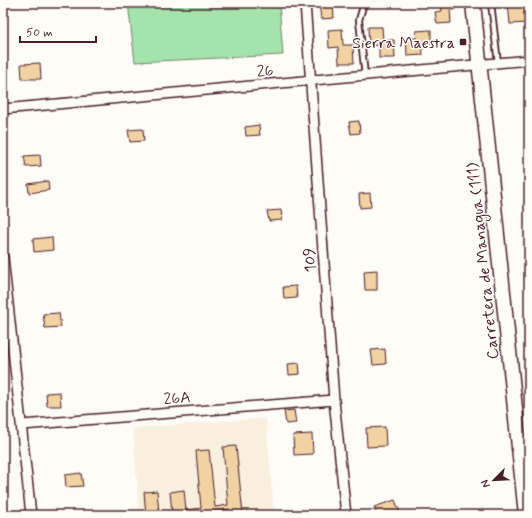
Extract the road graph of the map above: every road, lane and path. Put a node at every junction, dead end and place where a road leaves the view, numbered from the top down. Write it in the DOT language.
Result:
graph roads {
  1 [pos="304,3"];
  2 [pos="364,3"];
  3 [pos="473,3"];
  4 [pos="491,3"];
  5 [pos="529,60"];
  6 [pos="498,63"];
  7 [pos="479,65"];
  8 [pos="365,76"];
  9 [pos="312,81"];
  10 [pos="3,109"];
  11 [pos="3,258"];
  12 [pos="334,400"];
  13 [pos="22,425"];
  14 [pos="31,515"];
  15 [pos="346,515"];
  16 [pos="526,515"];
  1 -- 9 [label="street, 109"];
  2 -- 8 [label="lane"];
  3 -- 7 [label="main road, Carretera de Managua (111)"];
  4 -- 6 [label="lane"];
  5 -- 6 [label="street, 26"];
  6 -- 7 [label="street, 26"];
  7 -- 8 [label="street, 26"];
  7 -- 16 [label="main road, Carretera de Managua (111)"];
  8 -- 9 [label="street, 26"];
  9 -- 10 [label="street, 26"];
  9 -- 12 [label="street, 109"];
  11 -- 13 [label="street"];
  12 -- 13 [label="street, 26A"];
  12 -- 15 [label="street, 109"];
  13 -- 14 [label="street"];
}
